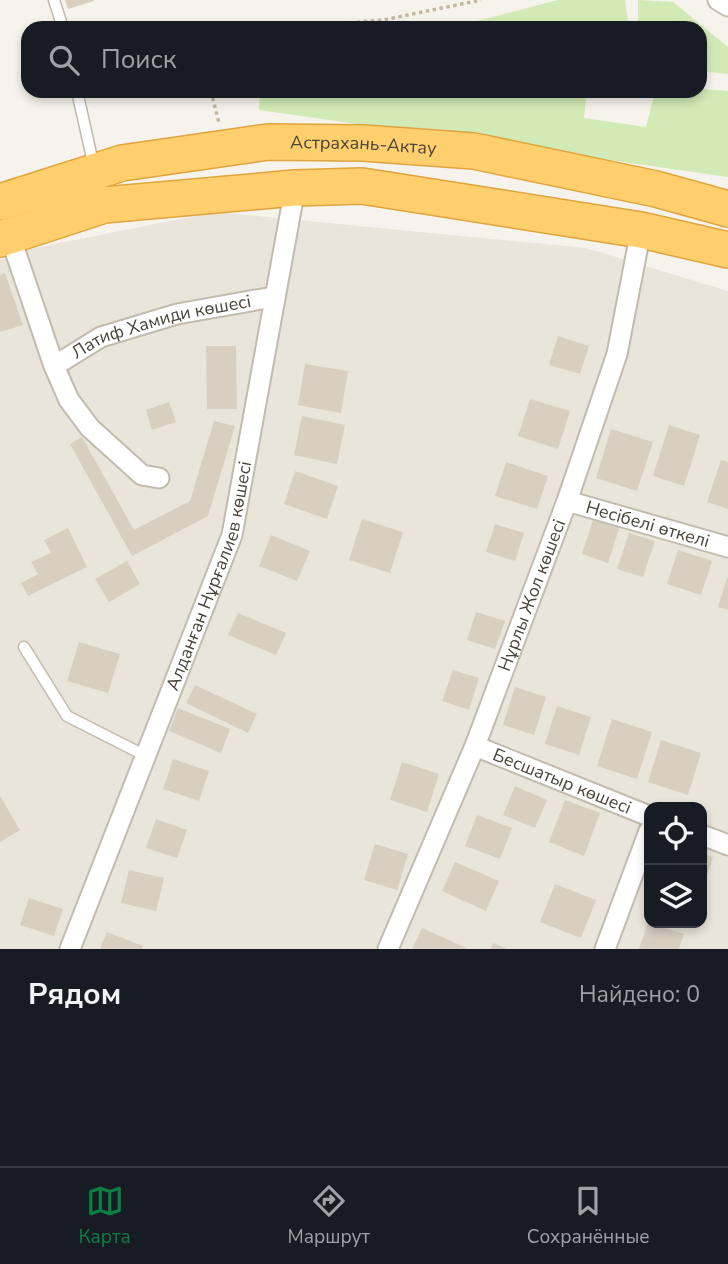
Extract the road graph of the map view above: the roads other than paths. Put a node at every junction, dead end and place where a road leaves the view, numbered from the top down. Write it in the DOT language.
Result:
graph roads {
  1 [pos="54,0"];
  2 [pos="718,0"];
  3 [pos="728,6"];
  4 [pos="61,21"];
  5 [pos="79,98"];
  6 [pos="363,142"];
  7 [pos="94,170"];
  8 [pos="362,186"];
  9 [pos="295,188"];
  10 [pos="0,202"];
  11 [pos="728,209"];
  12 [pos="641,230"];
  13 [pos="5,238"];
  14 [pos="728,250"];
  15 [pos="273,297"];
  16 [pos="54,366"];
  17 [pos="159,478"];
  18 [pos="567,500"];
  19 [pos="728,547"];
  20 [pos="24,647"];
  21 [pos="475,746"];
  22 [pos="146,756"];
  23 [pos="644,814"];
  24 [pos="707,837"];
  25 [pos="644,844"];
  26 [pos="728,845"];
  27 [pos="70,949"];
  28 [pos="388,949"];
  29 [pos="605,949"];
  1 -- 4 [label="lane"];
  2 -- 3 [label="street"];
  5 -- 7 [label="lane"];
  6 -- 7 [label="highway, Астрахань-Актау"];
  6 -- 8 [label="highway"];
  6 -- 11 [label="highway, Астрахань-Актау"];
  7 -- 10 [label="highway, Астрахань-Актау"];
  8 -- 9 [label="highway"];
  8 -- 12 [label="highway"];
  9 -- 13 [label="highway"];
  9 -- 15 [label="street, Алданған Нұрғалиев көшесі"];
  12 -- 14 [label="highway"];
  12 -- 18 [label="street, Нұрлы Жол көшесі"];
  13 -- 16 [label="street"];
  15 -- 16 [label="street, Латиф Хамиди көшесі"];
  15 -- 22 [label="street, Алданған Нұрғалиев көшесі"];
  16 -- 17 [label="street"];
  18 -- 19 [label="street, Несібелі өткелі"];
  18 -- 21 [label="street, Нұрлы Жол көшесі"];
  20 -- 22 [label="lane"];
  21 -- 23 [label="street, Бесшатыр көшесі"];
  21 -- 28 [label="street, Нұрлы Жол көшесі"];
  22 -- 27 [label="street, Алданған Нұрғалиев көшесі"];
  24 -- 26 [label="street"];
  25 -- 29 [label="street"];
}
